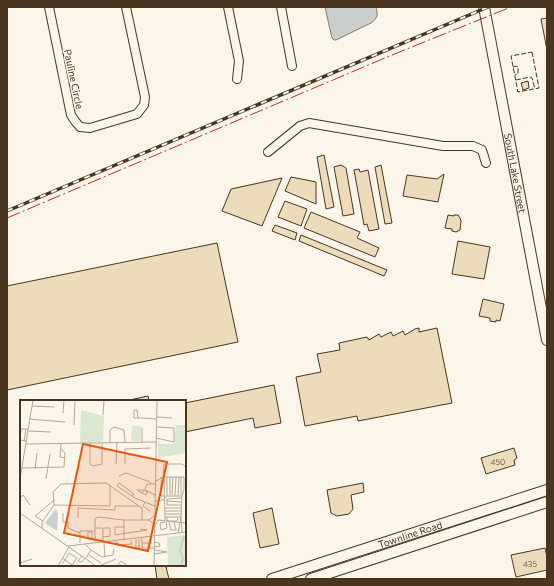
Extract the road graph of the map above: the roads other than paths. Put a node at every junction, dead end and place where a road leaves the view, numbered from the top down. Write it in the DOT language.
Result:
graph roads {
  1 [pos="49,7"];
  2 [pos="126,7"];
  3 [pos="228,7"];
  4 [pos="281,7"];
  5 [pos="484,7"];
  6 [pos="292,66"];
  7 [pos="237,79"];
  8 [pos="268,152"];
  9 [pos="486,163"];
  10 [pos="547,340"];
  11 [pos="547,490"];
  12 [pos="547,502"];
  13 [pos="272,579"];
  14 [pos="312,579"];
  1 -- 2 [label="street, Pauline Circle"];
  3 -- 7 [label="street"];
  4 -- 6 [label="street"];
  5 -- 10 [label="main road, South Lake Street"];
  8 -- 9 [label="street"];
  11 -- 13 [label="main road, Townline Road"];
  12 -- 14 [label="main road, Townline Road"];
}
